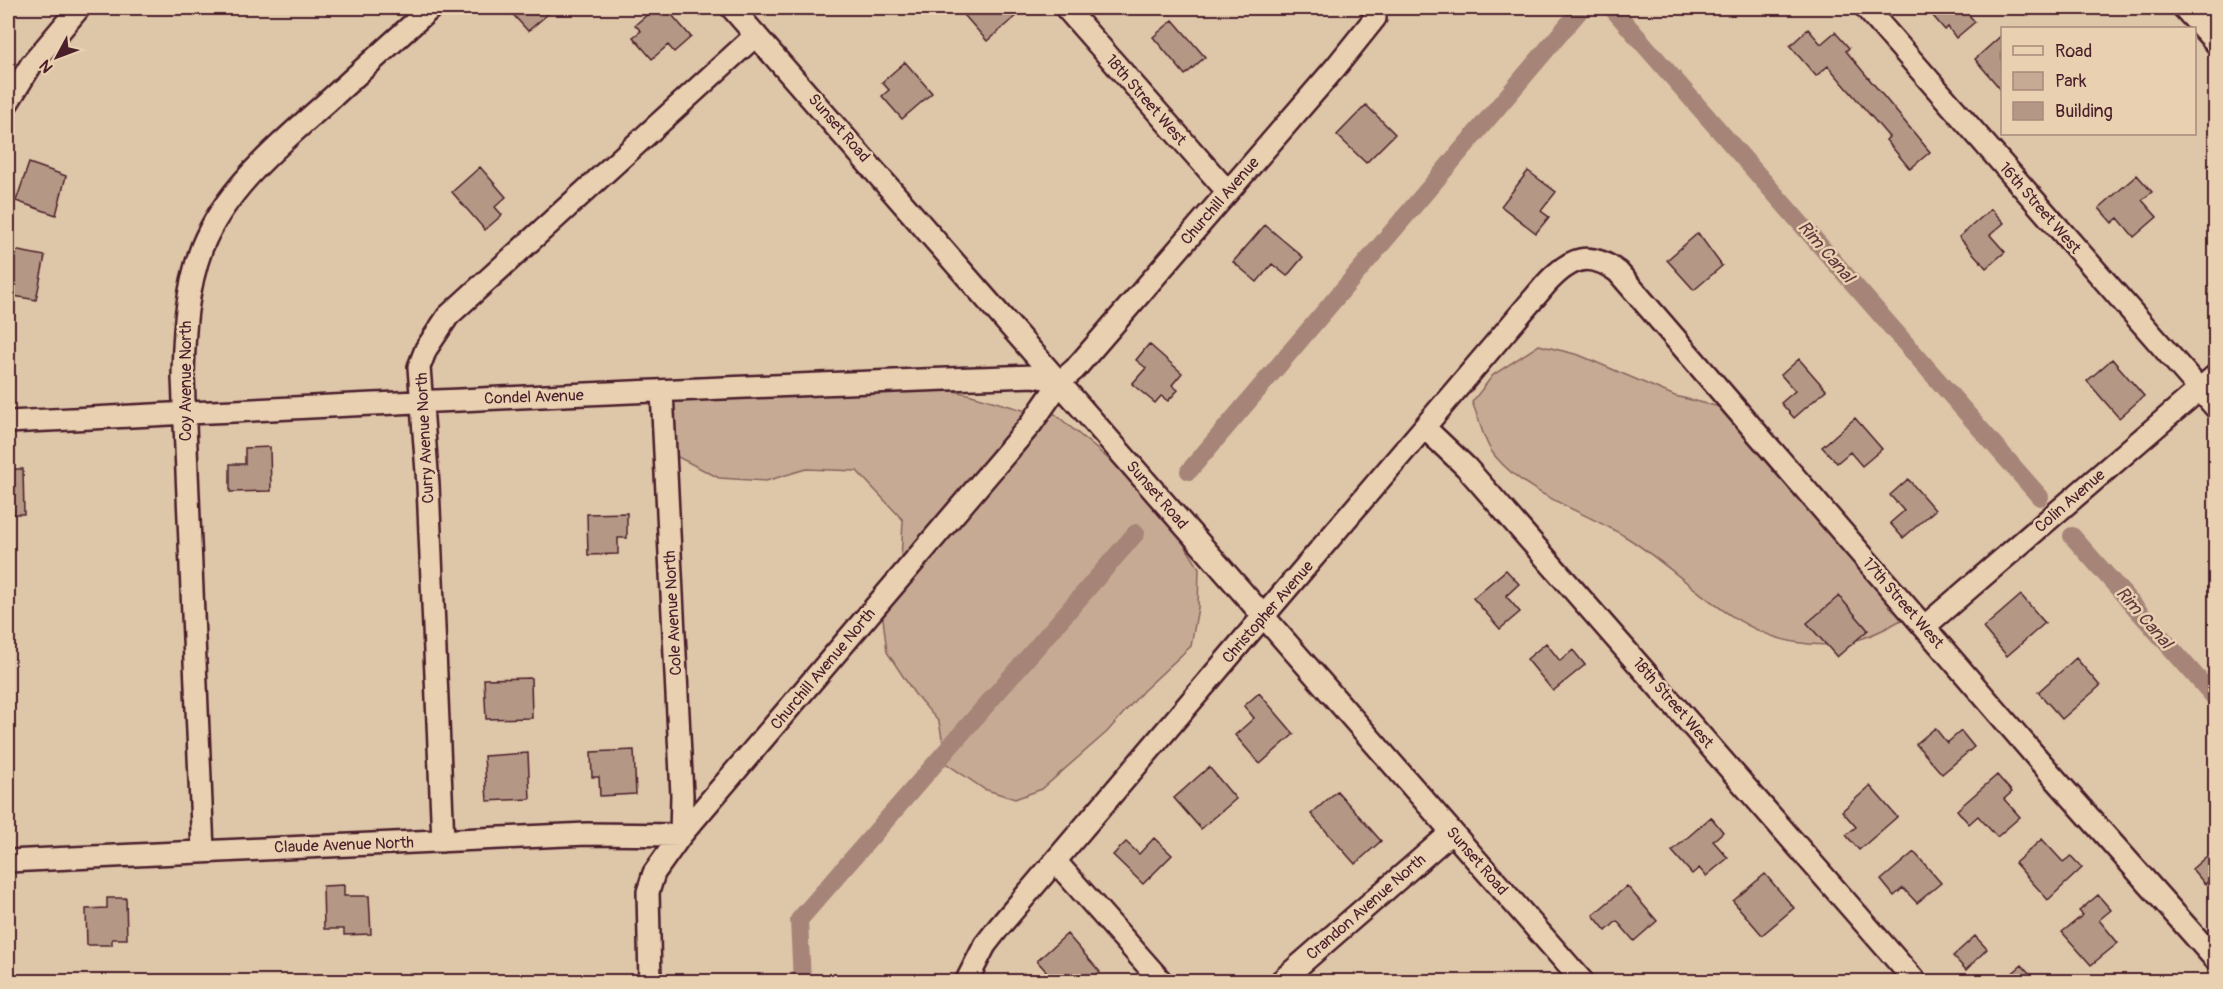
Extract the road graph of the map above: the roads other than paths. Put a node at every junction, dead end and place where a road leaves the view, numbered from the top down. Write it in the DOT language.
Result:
graph roads {
  1 [pos="79,8"];
  2 [pos="431,8"];
  3 [pos="732,8"];
  4 [pos="1066,8"];
  5 [pos="1866,8"];
  6 [pos="2184,8"];
  7 [pos="1374,13"];
  8 [pos="756,35"];
  9 [pos="2216,43"];
  10 [pos="8,102"];
  11 [pos="1228,192"];
  12 [pos="1584,258"];
  13 [pos="2216,375"];
  14 [pos="1061,381"];
  15 [pos="2200,389"];
  16 [pos="662,392"];
  17 [pos="423,403"];
  18 [pos="2216,408"];
  19 [pos="186,411"];
  20 [pos="8,422"];
  21 [pos="1425,428"];
  22 [pos="1264,617"];
  23 [pos="1924,627"];
  24 [pos="1452,832"];
  25 [pos="681,835"];
  26 [pos="443,841"];
  27 [pos="203,851"];
  28 [pos="8,861"];
  29 [pos="1056,862"];
  30 [pos="2216,960"];
  31 [pos="650,981"];
  32 [pos="966,981"];
  33 [pos="1162,981"];
  34 [pos="1280,981"];
  35 [pos="1583,981"];
  36 [pos="1916,981"];
  1 -- 10 [label="street"];
  2 -- 19 [label="street, Coy Avenue North"];
  3 -- 8 [label="street, Sunset Road"];
  4 -- 11 [label="street, 18th Street West"];
  5 -- 15 [label="street, 16th Street West"];
  6 -- 9 [label="street"];
  7 -- 11 [label="street, Churchill Avenue"];
  8 -- 14 [label="street, Sunset Road"];
  8 -- 17 [label="street, Curry Avenue North"];
  11 -- 14 [label="street, Churchill Avenue"];
  12 -- 21 [label="street, Christopher Avenue"];
  12 -- 23 [label="street, 17th Street West"];
  13 -- 15 [label="street, Colin Avenue"];
  14 -- 16 [label="street, Condel Avenue"];
  14 -- 22 [label="street, Sunset Road"];
  14 -- 25 [label="street, Churchill Avenue North"];
  15 -- 18 [label="street, 16th Street West"];
  15 -- 23 [label="street, Colin Avenue"];
  16 -- 17 [label="street, Condel Avenue"];
  16 -- 25 [label="street, Cole Avenue North"];
  17 -- 19 [label="street, Condel Avenue"];
  17 -- 26 [label="street, Curry Avenue North"];
  19 -- 20 [label="street, Condel Avenue"];
  19 -- 27 [label="street, Coy Avenue North"];
  21 -- 22 [label="street, Christopher Avenue"];
  21 -- 36 [label="street, 18th Street West"];
  22 -- 24 [label="street, Sunset Road"];
  22 -- 29 [label="street, Christopher Avenue"];
  23 -- 30 [label="street, 17th Street West"];
  24 -- 34 [label="street, Crandon Avenue North"];
  24 -- 35 [label="street, Sunset Road"];
  25 -- 26 [label="street, Claude Avenue North"];
  25 -- 31 [label="street, Churchill Avenue North"];
  26 -- 27 [label="street, Claude Avenue North"];
  27 -- 28 [label="street, Claude Avenue North"];
  29 -- 32 [label="street, Christopher Avenue"];
  29 -- 33 [label="street"];
}
